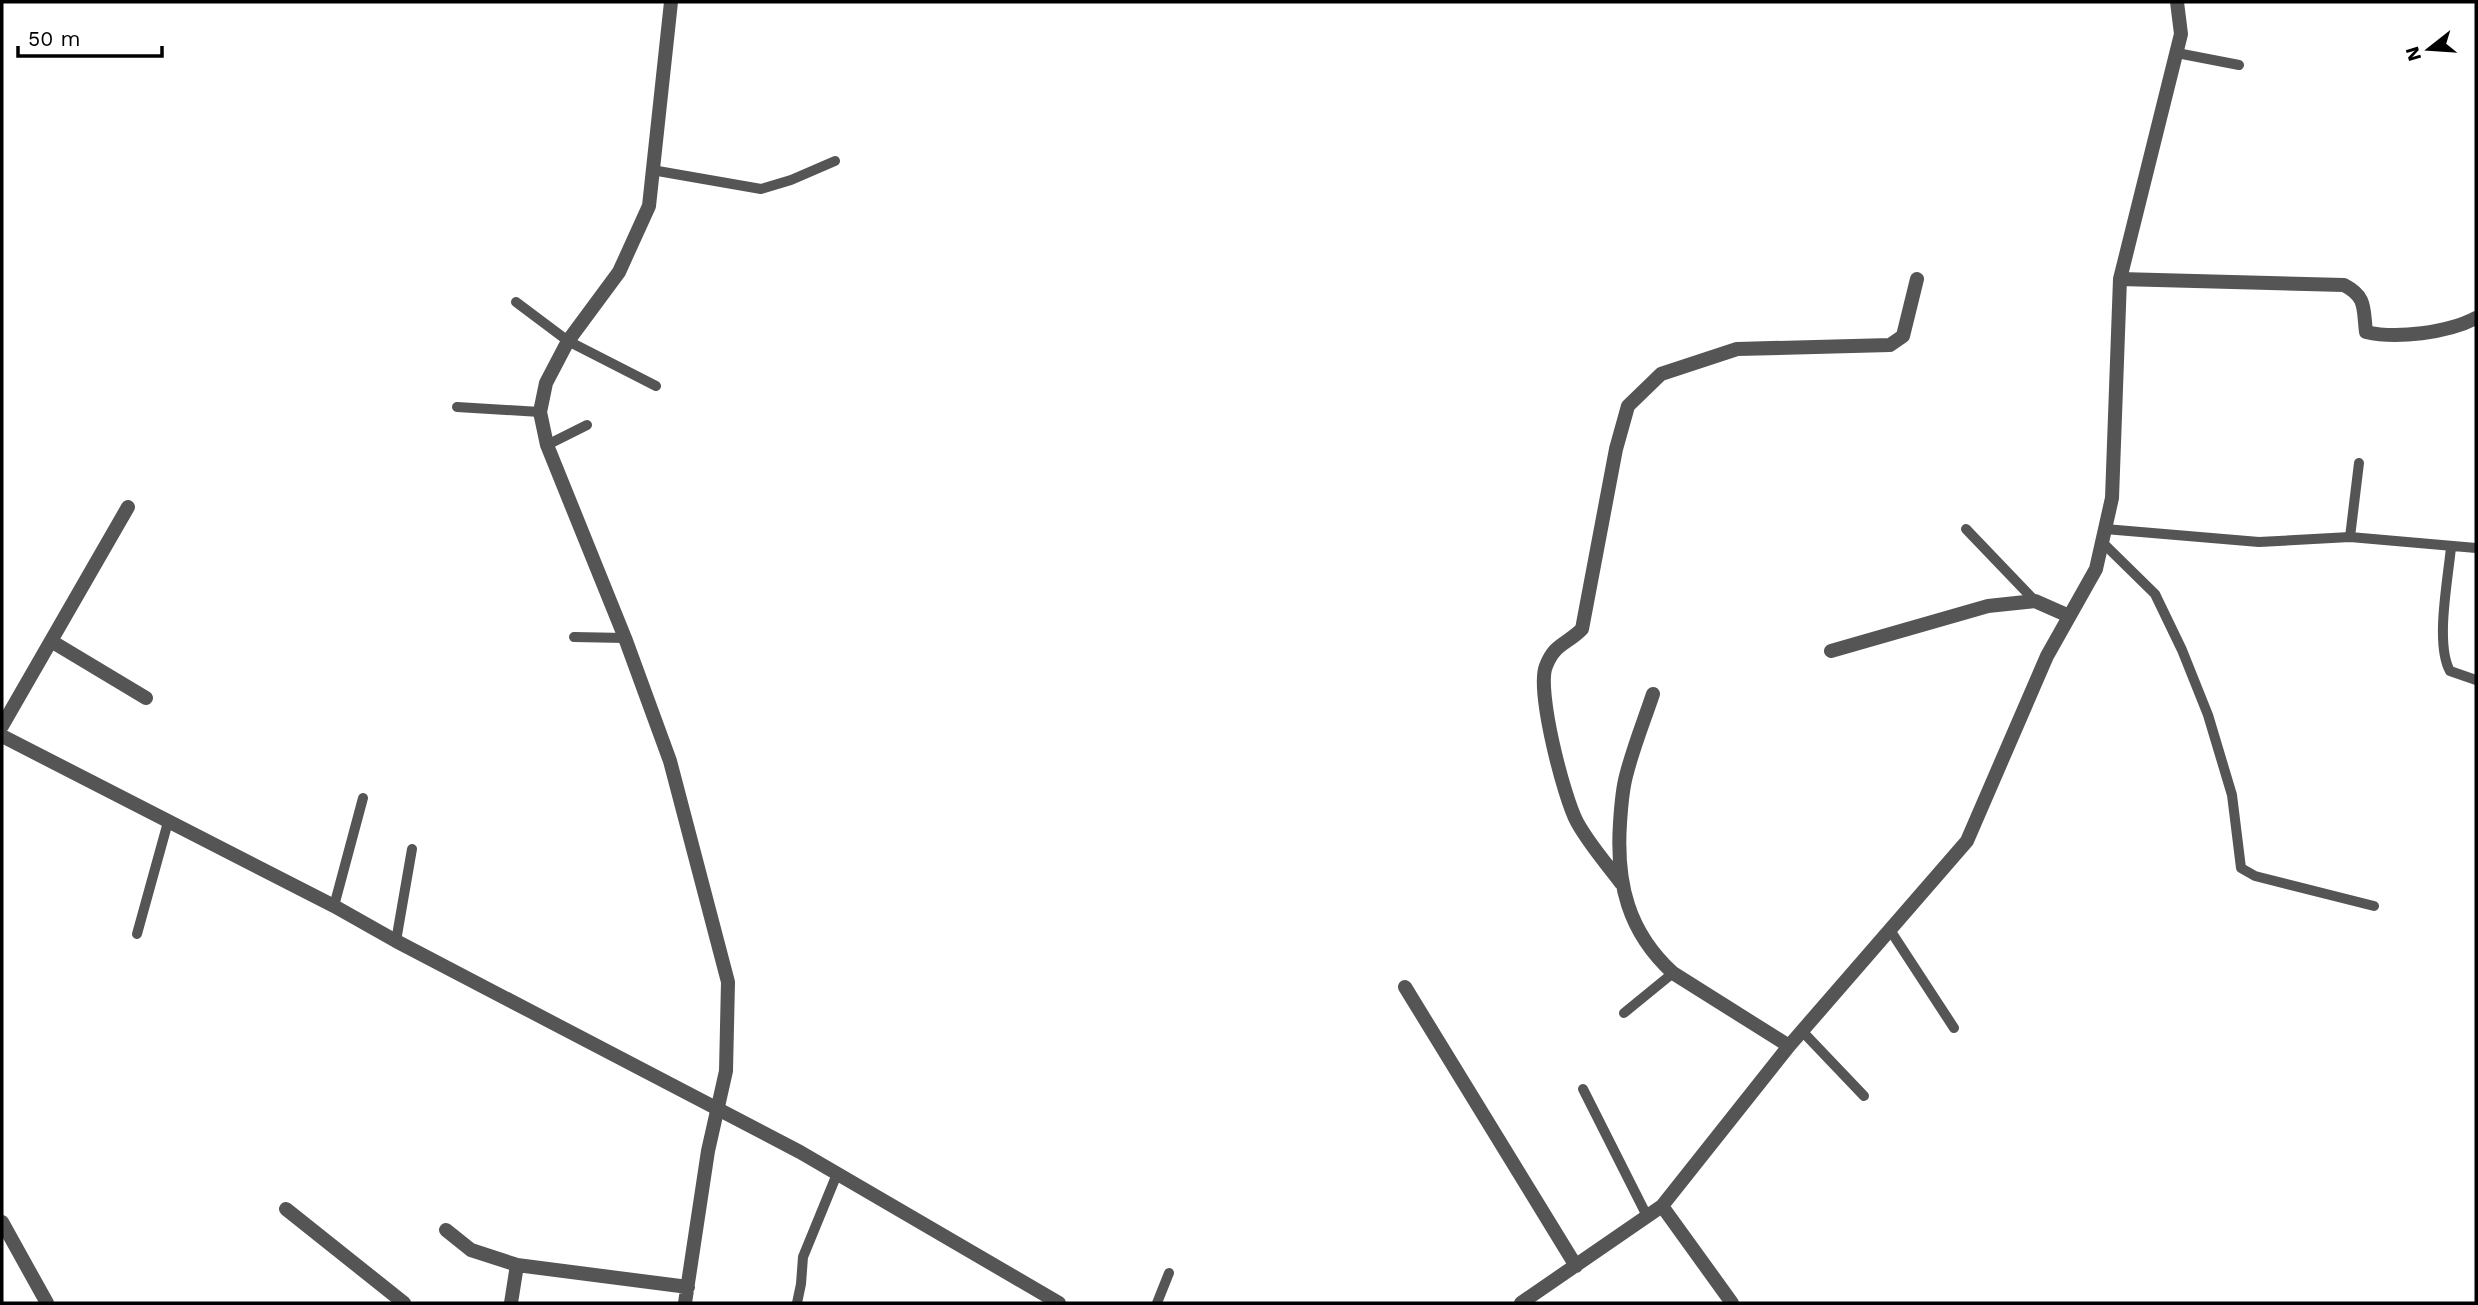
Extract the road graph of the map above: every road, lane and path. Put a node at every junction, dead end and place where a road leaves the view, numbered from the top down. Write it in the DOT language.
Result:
graph roads {
  1 [pos="671,2"];
  2 [pos="2177,2"];
  3 [pos="2177,53"];
  4 [pos="2239,65"];
  5 [pos="835,161"];
  6 [pos="652,170"];
  7 [pos="1917,279"];
  8 [pos="2120,279"];
  9 [pos="516,302"];
  10 [pos="2476,318"];
  11 [pos="568,341"];
  12 [pos="656,386"];
  13 [pos="457,407"];
  14 [pos="540,412"];
  15 [pos="587,425"];
  16 [pos="547,445"];
  17 [pos="2359,463"];
  18 [pos="128,507"];
  19 [pos="1966,529"];
  20 [pos="2103,535"];
  21 [pos="2350,537"];
  22 [pos="2451,547"];
  23 [pos="2476,548"];
  24 [pos="2035,601"];
  25 [pos="2069,616"];
  26 [pos="573,637"];
  27 [pos="625,638"];
  28 [pos="51,641"];
  29 [pos="1831,651"];
  30 [pos="2476,680"];
  31 [pos="1653,694"];
  32 [pos="146,698"];
  33 [pos="2,726"];
  34 [pos="2,736"];
  35 [pos="363,798"];
  36 [pos="167,822"];
  37 [pos="412,849"];
  38 [pos="1621,883"];
  39 [pos="334,906"];
  40 [pos="2374,906"];
  41 [pos="1890,930"];
  42 [pos="137,934"];
  43 [pos="396,941"];
  44 [pos="1673,973"];
  45 [pos="1405,987"];
  46 [pos="1624,1013"];
  47 [pos="1954,1028"];
  48 [pos="1802,1031"];
  49 [pos="1789,1046"];
  50 [pos="1583,1088"];
  51 [pos="1864,1096"];
  52 [pos="718,1110"];
  53 [pos="837,1174"];
  54 [pos="1662,1206"];
  55 [pos="285,1209"];
  56 [pos="1647,1216"];
  57 [pos="2,1222"];
  58 [pos="446,1230"];
  59 [pos="517,1265"];
  60 [pos="1576,1266"];
  61 [pos="1169,1273"];
  62 [pos="688,1287"];
  63 [pos="47,1303"];
  64 [pos="404,1303"];
  65 [pos="511,1303"];
  66 [pos="685,1303"];
  67 [pos="797,1303"];
  68 [pos="1059,1303"];
  69 [pos="1157,1303"];
  70 [pos="1521,1303"];
  71 [pos="1732,1303"];
  1 -- 6 [label="street"];
  2 -- 3 [label="street"];
  3 -- 4 [label="lane"];
  3 -- 8 [label="street"];
  5 -- 6 [label="lane"];
  6 -- 11 [label="street"];
  7 -- 38 [label="street"];
  8 -- 10 [label="street"];
  8 -- 20 [label="street"];
  9 -- 11 [label="lane"];
  11 -- 12 [label="lane"];
  11 -- 14 [label="street"];
  13 -- 14 [label="lane"];
  14 -- 16 [label="street"];
  15 -- 16 [label="lane"];
  16 -- 27 [label="street"];
  17 -- 21 [label="lane"];
  18 -- 28 [label="street"];
  19 -- 24 [label="lane"];
  20 -- 21 [label="lane"];
  20 -- 25 [label="street"];
  20 -- 40 [label="lane"];
  21 -- 22 [label="lane"];
  22 -- 23 [label="lane"];
  22 -- 30 [label="lane"];
  24 -- 25 [label="street"];
  24 -- 29 [label="street"];
  25 -- 41 [label="street"];
  26 -- 27 [label="lane"];
  27 -- 52 [label="street"];
  28 -- 32 [label="street"];
  28 -- 33 [label="street"];
  31 -- 38 [label="street"];
  34 -- 36 [label="street"];
  35 -- 39 [label="lane"];
  36 -- 39 [label="street"];
  36 -- 42 [label="lane"];
  37 -- 43 [label="lane"];
  38 -- 44 [label="street"];
  39 -- 43 [label="street"];
  41 -- 47 [label="lane"];
  41 -- 48 [label="street"];
  43 -- 52 [label="street"];
  44 -- 46 [label="lane"];
  44 -- 49 [label="street"];
  45 -- 60 [label="street"];
  48 -- 49 [label="street"];
  48 -- 51 [label="lane"];
  49 -- 54 [label="street"];
  50 -- 56 [label="lane"];
  52 -- 53 [label="street"];
  52 -- 62 [label="street"];
  53 -- 67 [label="lane"];
  53 -- 68 [label="street"];
  54 -- 56 [label="street"];
  54 -- 71 [label="street"];
  55 -- 64 [label="street"];
  56 -- 60 [label="street"];
  57 -- 63 [label="street"];
  58 -- 59 [label="street"];
  59 -- 62 [label="street"];
  59 -- 65 [label="street"];
  60 -- 70 [label="street"];
  61 -- 69 [label="lane"];
  62 -- 66 [label="street"];
}
